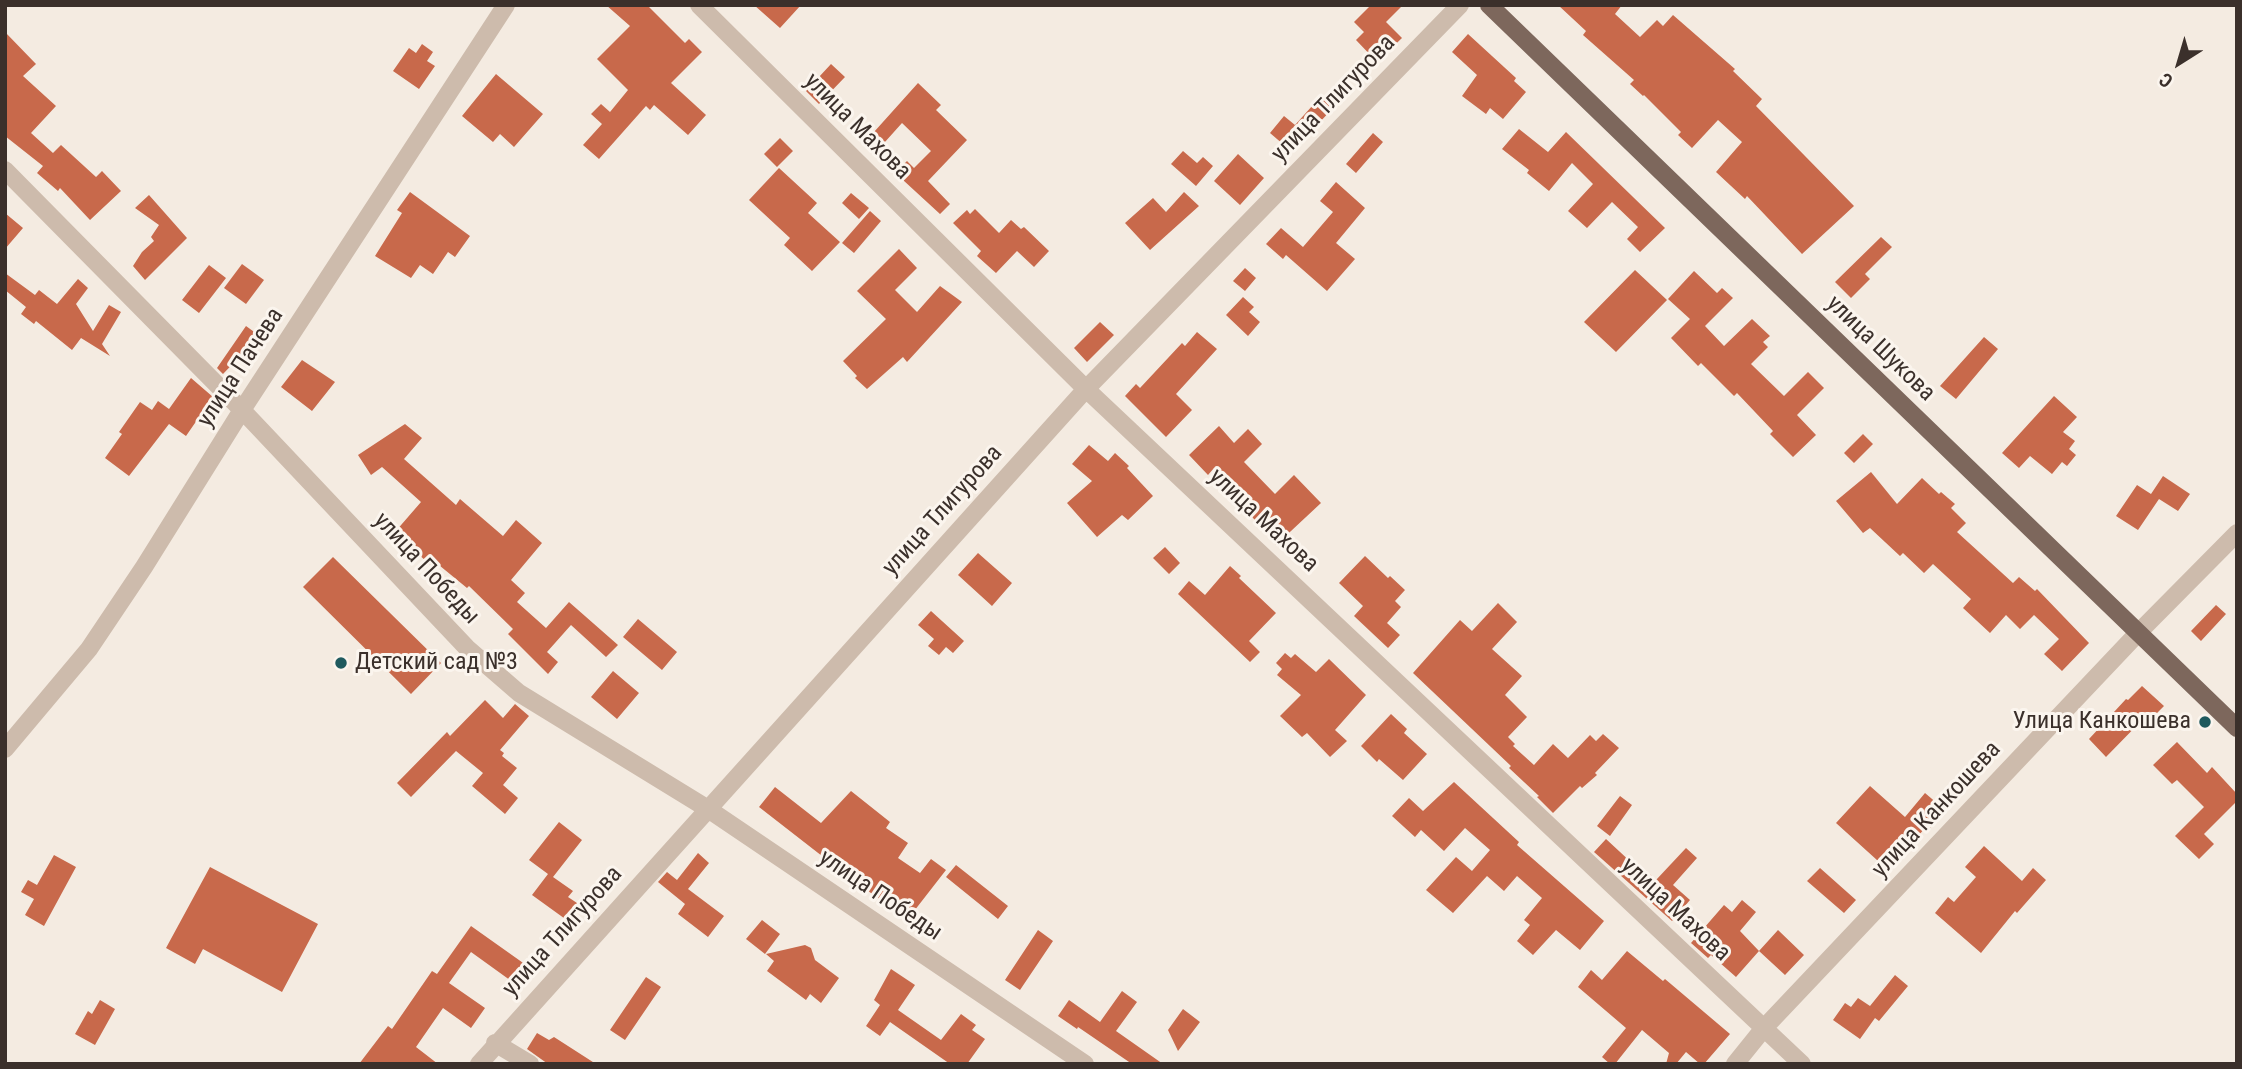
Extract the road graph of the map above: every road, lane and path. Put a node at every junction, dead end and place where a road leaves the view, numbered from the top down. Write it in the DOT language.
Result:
graph roads {
  1 [pos="506,5"];
  2 [pos="699,5"];
  3 [pos="1460,5"];
  4 [pos="1489,5"];
  5 [pos="5,170"];
  6 [pos="1087,389"];
  7 [pos="242,410"];
  8 [pos="2237,533"];
  9 [pos="2138,633"];
  10 [pos="2237,728"];
  11 [pos="5,749"];
  12 [pos="708,809"];
  13 [pos="1764,1028"];
  14 [pos="495,1043"];
  15 [pos="479,1064"];
  16 [pos="530,1064"];
  17 [pos="1086,1064"];
  18 [pos="1735,1064"];
  19 [pos="1802,1064"];
  1 -- 7 [label="street, улица Пачева"];
  2 -- 6 [label="street, улица Махова"];
  3 -- 6 [label="street, улица Тлигурова"];
  4 -- 9 [label="main road, улица Шукова"];
  5 -- 7 [label="street, улица Победы"];
  6 -- 12 [label="street, улица Тлигурова"];
  6 -- 13 [label="street, улица Махова"];
  7 -- 11 [label="street, улица Пачева"];
  7 -- 12 [label="street, улица Победы"];
  8 -- 9 [label="street, улица Канкошева"];
  9 -- 10 [label="main road, улица Шукова"];
  9 -- 13 [label="street, улица Канкошева"];
  12 -- 14 [label="street, улица Тлигурова"];
  12 -- 17 [label="street, улица Победы"];
  13 -- 18 [label="street, улица Канкошева"];
  13 -- 19 [label="street, улица Махова"];
  14 -- 15 [label="street, улица Тлигурова"];
  14 -- 16 [label="street"];
}
